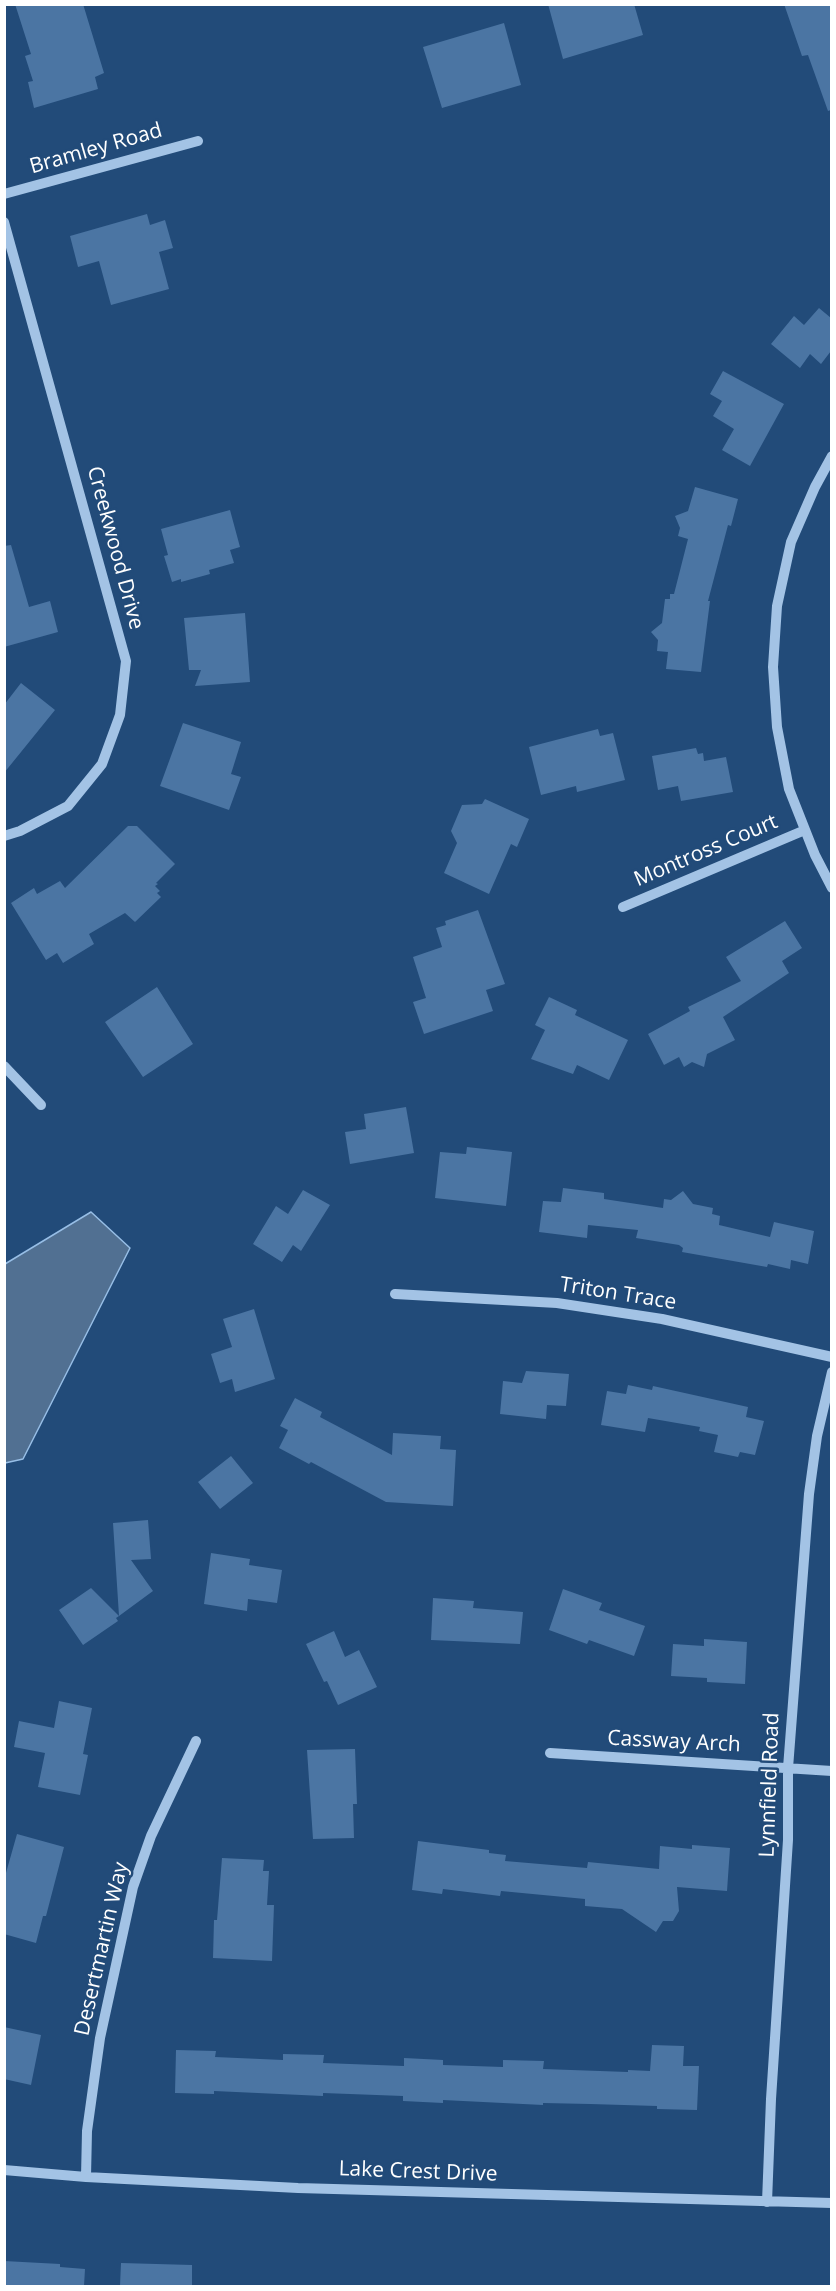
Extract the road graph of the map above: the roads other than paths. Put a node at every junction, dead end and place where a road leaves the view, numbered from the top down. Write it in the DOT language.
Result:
graph roads {
  1 [pos="198,141"];
  2 [pos="4,194"];
  3 [pos="4,222"];
  4 [pos="831,456"];
  5 [pos="805,830"];
  6 [pos="4,836"];
  7 [pos="831,888"];
  8 [pos="623,907"];
  9 [pos="4,1065"];
  10 [pos="41,1105"];
  11 [pos="395,1294"];
  12 [pos="831,1357"];
  13 [pos="831,1372"];
  14 [pos="196,1741"];
  15 [pos="550,1753"];
  16 [pos="788,1768"];
  17 [pos="831,1771"];
  18 [pos="4,2169"];
  19 [pos="87,2177"];
  20 [pos="767,2202"];
  21 [pos="831,2203"];
  1 -- 2 [label="street, Bramley Road"];
  3 -- 6 [label="street, Creekwood Drive"];
  4 -- 5 [label="street"];
  5 -- 7 [label="street"];
  5 -- 8 [label="street, Montross Court"];
  9 -- 10 [label="street"];
  11 -- 12 [label="street, Triton Trace"];
  13 -- 16 [label="street, Lynnfield Road"];
  14 -- 19 [label="street, Desertmartin Way"];
  15 -- 16 [label="street, Cassway Arch"];
  16 -- 17 [label="street, Cassway Arch"];
  16 -- 20 [label="street, Lynnfield Road"];
  18 -- 19 [label="street, Lake Crest Drive"];
  19 -- 20 [label="street, Lake Crest Drive"];
  20 -- 21 [label="street, Lake Crest Drive"];
}
